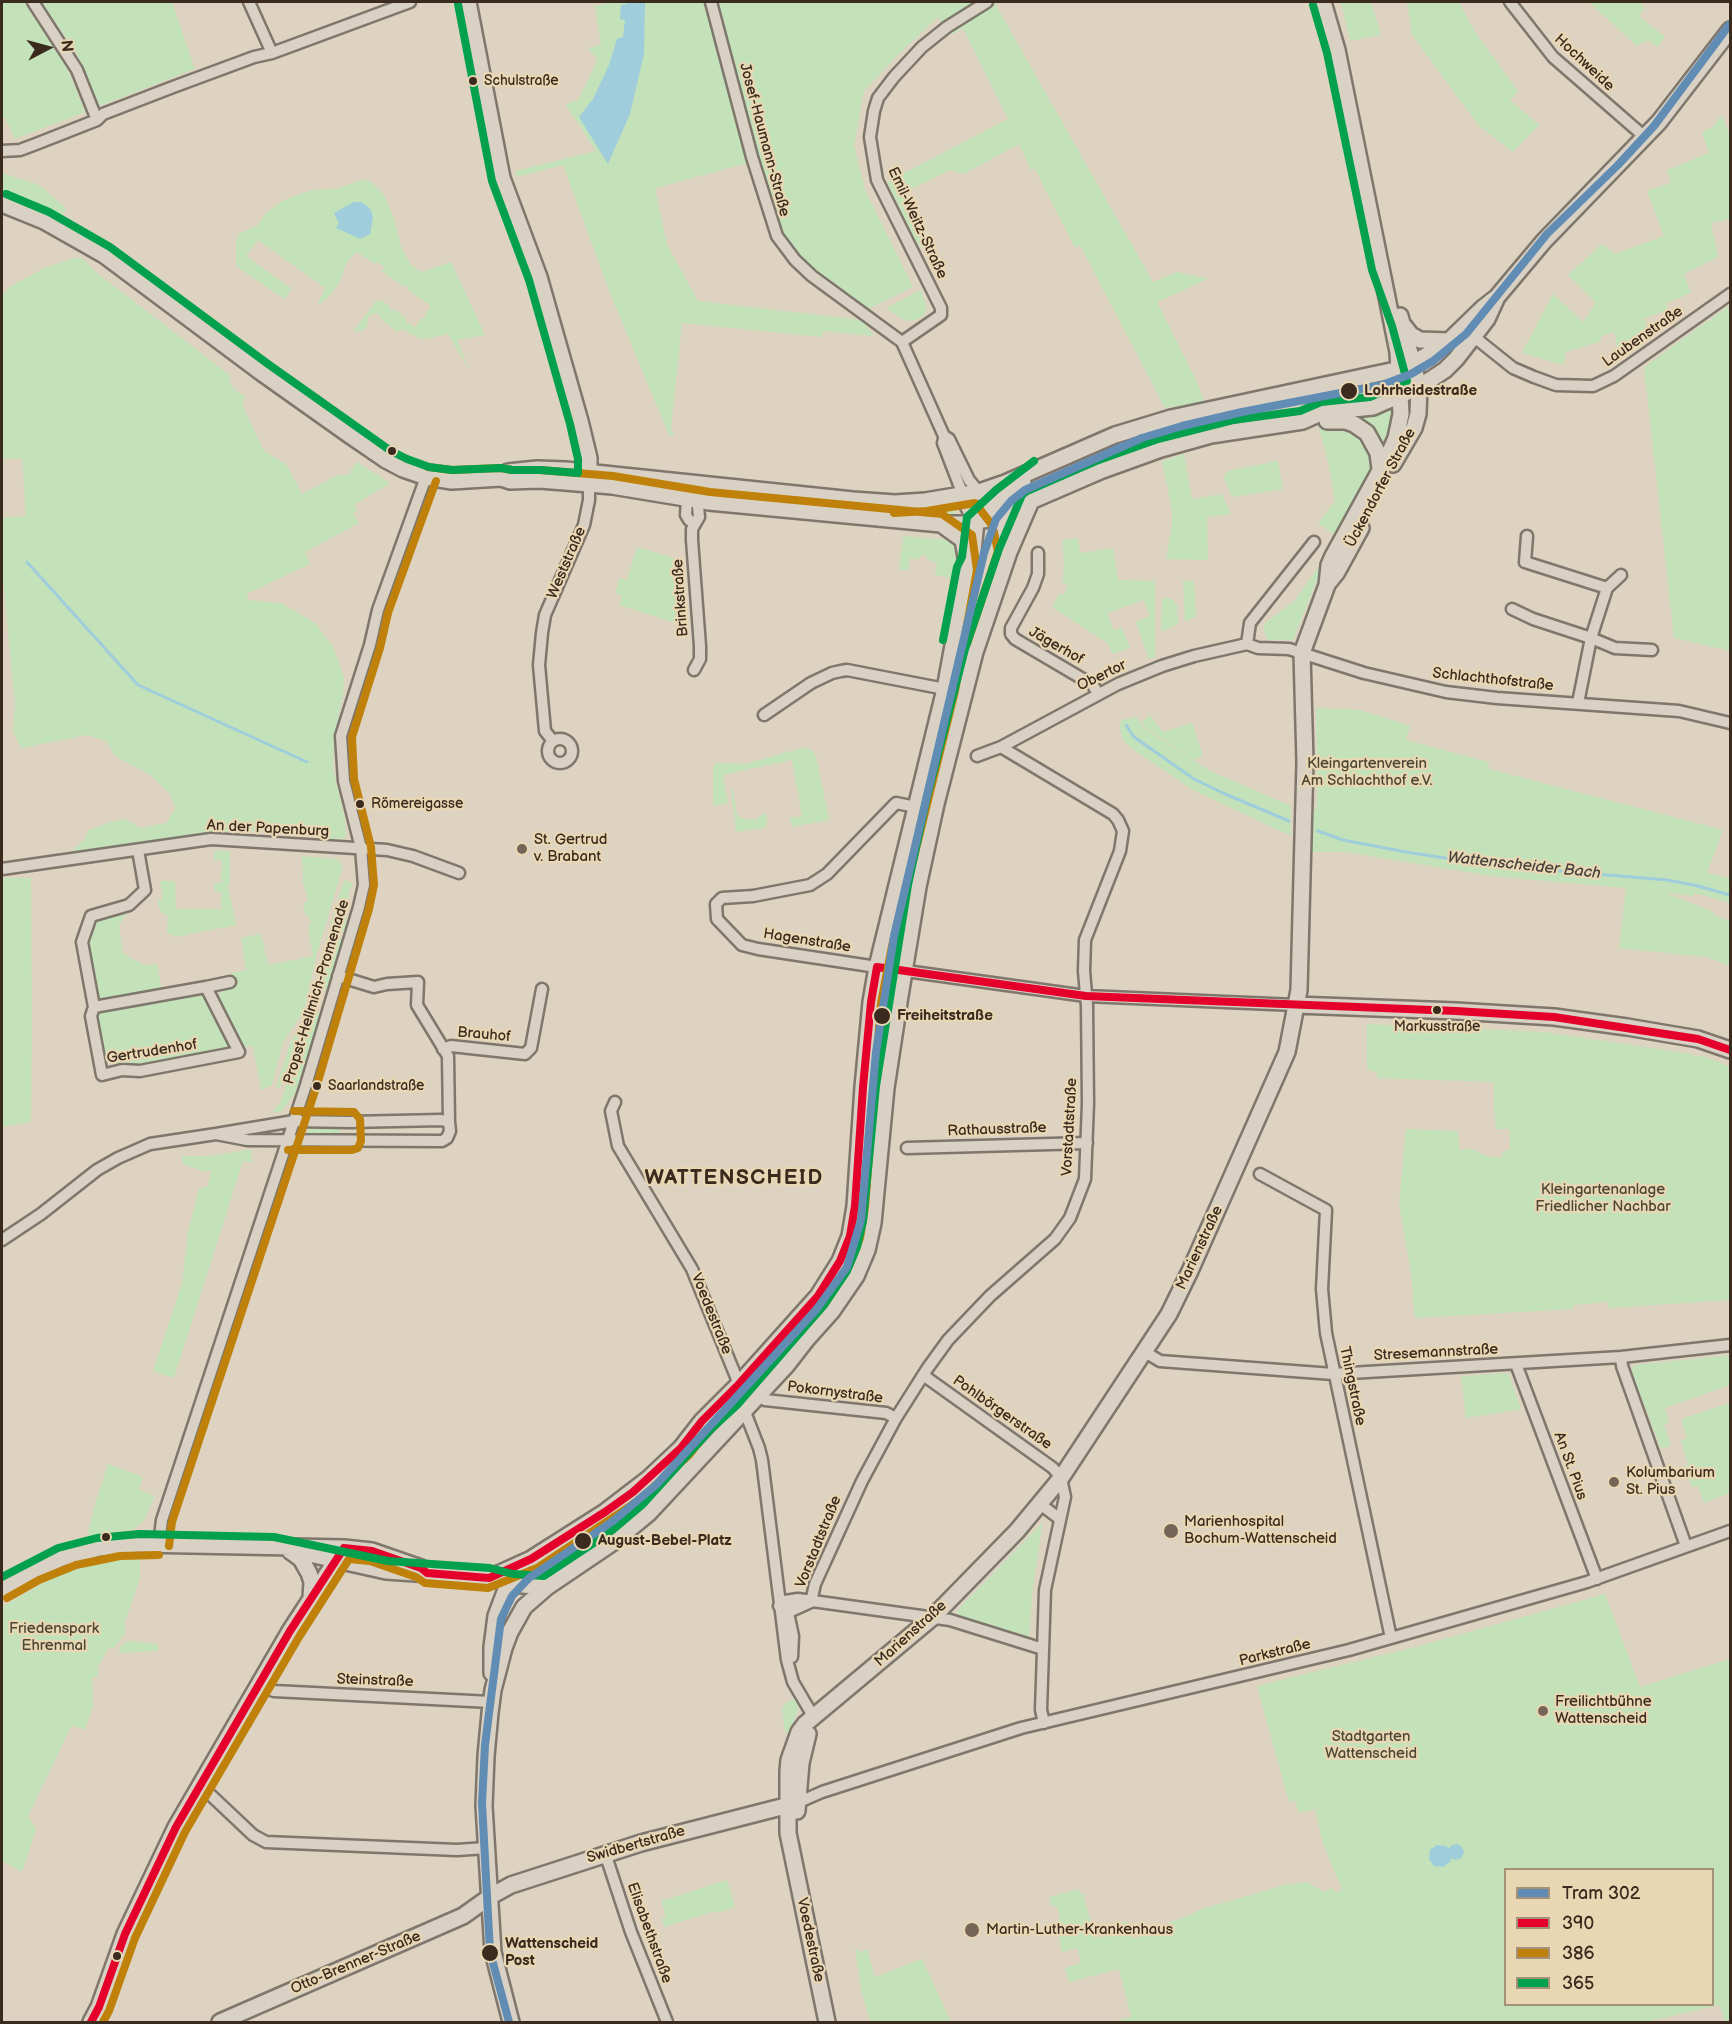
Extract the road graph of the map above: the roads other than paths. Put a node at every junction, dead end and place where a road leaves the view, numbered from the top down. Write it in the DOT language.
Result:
graph roads {
  1 [pos="33,2"];
  2 [pos="249,2"];
  3 [pos="410,2"];
  4 [pos="468,2"];
  5 [pos="711,2"];
  6 [pos="987,2"];
  7 [pos="1323,2"];
  8 [pos="1510,2"];
  9 [pos="1731,30"];
  10 [pos="272,53"];
  11 [pos="97,120"];
  12 [pos="1646,138"];
  13 [pos="2,151"];
  14 [pos="2,204"];
  15 [pos="1382,268"];
  16 [pos="1731,294"];
  17 [pos="1497,297"];
  18 [pos="1402,323"];
  19 [pos="1473,336"];
  20 [pos="1449,341"];
  21 [pos="902,342"];
  22 [pos="1406,366"];
  23 [pos="1419,387"];
  24 [pos="1401,395"];
  25 [pos="1303,421"];
  26 [pos="1380,469"];
  27 [pos="1036,471"];
  28 [pos="426,477"];
  29 [pos="589,478"];
  30 [pos="696,485"];
  31 [pos="693,500"];
  32 [pos="1031,501"];
  33 [pos="970,508"];
  34 [pos="995,512"];
  35 [pos="940,524"];
  36 [pos="1527,536"];
  37 [pos="1314,542"];
  38 [pos="1009,552"];
  39 [pos="1038,553"];
  40 [pos="968,569"];
  41 [pos="1621,575"];
  42 [pos="1327,585"];
  43 [pos="1607,588"];
  44 [pos="1512,609"];
  45 [pos="1591,638"];
  46 [pos="1247,644"];
  47 [pos="1652,651"];
  48 [pos="1302,653"];
  49 [pos="694,670"];
  50 [pos="945,689"];
  51 [pos="1098,694"];
  52 [pos="1578,703"];
  53 [pos="764,715"];
  54 [pos="1731,723"];
  55 [pos="553,741"];
  56 [pos="1001,747"];
  57 [pos="977,756"];
  58 [pos="916,807"];
  59 [pos="361,848"];
  60 [pos="138,850"];
  61 [pos="2,869"];
  62 [pos="459,873"];
  63 [pos="877,967"];
  64 [pos="904,970"];
  65 [pos="338,976"];
  66 [pos="230,982"];
  67 [pos="206,987"];
  68 [pos="542,989"];
  69 [pos="1086,996"];
  70 [pos="1296,1005"];
  71 [pos="94,1007"];
  72 [pos="443,1049"];
  73 [pos="1731,1050"];
  74 [pos="615,1102"];
  75 [pos="294,1121"];
  76 [pos="350,1122"];
  77 [pos="449,1122"];
  78 [pos="216,1134"];
  79 [pos="288,1140"];
  80 [pos="351,1140"];
  81 [pos="1087,1143"];
  82 [pos="907,1148"];
  83 [pos="1260,1174"];
  84 [pos="2,1240"];
  85 [pos="1731,1344"];
  86 [pos="1145,1352"];
  87 [pos="1621,1357"];
  88 [pos="1516,1364"];
  89 [pos="1333,1374"];
  90 [pos="923,1375"];
  91 [pos="739,1384"];
  92 [pos="759,1396"];
  93 [pos="745,1412"];
  94 [pos="896,1418"];
  95 [pos="1061,1478"];
  96 [pos="1040,1504"];
  97 [pos="1060,1519"];
  98 [pos="1731,1531"];
  99 [pos="159,1545"];
  100 [pos="1686,1546"];
  101 [pos="273,1548"];
  102 [pos="290,1550"];
  103 [pos="340,1554"];
  104 [pos="531,1560"];
  105 [pos="489,1578"];
  106 [pos="1597,1579"];
  107 [pos="511,1584"];
  108 [pos="547,1587"];
  109 [pos="2,1589"];
  110 [pos="311,1597"];
  111 [pos="811,1602"];
  112 [pos="784,1606"];
  113 [pos="933,1617"];
  114 [pos="1391,1638"];
  115 [pos="1042,1649"];
  116 [pos="258,1685"];
  117 [pos="492,1696"];
  118 [pos="813,1716"];
  119 [pos="1044,1723"];
  120 [pos="799,1778"];
  121 [pos="199,1784"];
  122 [pos="822,1792"];
  123 [pos="792,1804"];
  124 [pos="486,1848"];
  125 [pos="605,1853"];
  126 [pos="488,1898"];
  127 [pos="99,2015"];
  128 [pos="91,2022"];
  129 [pos="220,2022"];
  130 [pos="511,2022"];
  131 [pos="667,2022"];
  132 [pos="827,2022"];
  1 -- 11 [label="street"];
  2 -- 10 [label="street"];
  3 -- 10 [label="street"];
  4 -- 29 [label="street, Weststraße"];
  5 -- 21 [label="street, Josef-Haumann-Straße"];
  6 -- 21 [label="street, Emil-Weitz-Straße"];
  7 -- 15 [label="street"];
  8 -- 12 [label="street, Hochweide"];
  9 -- 12 [label="street"];
  10 -- 11 [label="street"];
  11 -- 13 [label="street"];
  12 -- 17 [label="street"];
  14 -- 28 [label="street"];
  15 -- 18 [label="street"];
  15 -- 22 [label="street"];
  16 -- 19 [label="street, Laubenstraße"];
  17 -- 19 [label="street"];
  17 -- 20 [label="street"];
  18 -- 20 [label="street"];
  18 -- 22 [label="street"];
  19 -- 23 [label="street"];
  20 -- 22 [label="street"];
  21 -- 33 [label="street, Josef-Haumann-Straße"];
  22 -- 23 [label="street, Ückendorfer Straße"];
  22 -- 24 [label="street, Ückendorfer Straße"];
  22 -- 27 [label="street"];
  23 -- 24 [label="street"];
  23 -- 42 [label="street, Ückendorfer Straße"];
  24 -- 25 [label="street"];
  24 -- 26 [label="street, Ückendorfer Straße"];
  25 -- 26 [label="street, Ückendorfer Straße"];
  25 -- 32 [label="street"];
  26 -- 42 [label="street, Ückendorfer Straße"];
  27 -- 33 [label="street"];
  27 -- 34 [label="street"];
  28 -- 29 [label="street"];
  28 -- 59 [label="street, Propst-Hellmich-Promenade"];
  29 -- 30 [label="street"];
  29 -- 31 [label="street"];
  29 -- 55 [label="street, Weststraße"];
  30 -- 31 [label="street"];
  30 -- 33 [label="street"];
  31 -- 35 [label="street"];
  31 -- 49 [label="street, Brinkstraße"];
  32 -- 34 [label="street"];
  32 -- 38 [label="street"];
  33 -- 34 [label="street"];
  33 -- 34 [label="street"];
  33 -- 35 [label="street"];
  33 -- 40 [label="street"];
  34 -- 38 [label="street"];
  35 -- 40 [label="street"];
  36 -- 43 [label="street"];
  37 -- 46 [label="street"];
  38 -- 64 [label="street"];
  39 -- 51 [label="street, Jägerhof"];
  40 -- 50 [label="street"];
  41 -- 43 [label="street"];
  42 -- 48 [label="street, Ückendorfer Straße"];
  43 -- 45 [label="street"];
  44 -- 45 [label="street"];
  45 -- 47 [label="street"];
  45 -- 52 [label="street"];
  46 -- 48 [label="street, Obertor"];
  46 -- 51 [label="street, Obertor"];
  48 -- 52 [label="street, Schlachthofstraße"];
  48 -- 70 [label="street, Marienstraße"];
  50 -- 53 [label="street"];
  50 -- 58 [label="street"];
  51 -- 56 [label="street, Obertor"];
  52 -- 54 [label="street, Schlachthofstraße"];
  56 -- 57 [label="street, Obertor"];
  56 -- 69 [label="street, Vorstadtstraße"];
  58 -- 63 [label="street"];
  58 -- 63 [label="street, Hagenstraße"];
  59 -- 60 [label="street, An der Papenburg"];
  59 -- 62 [label="street, An der Papenburg"];
  59 -- 65 [label="street, Propst-Hellmich-Promenade"];
  60 -- 61 [label="street, An der Papenburg"];
  60 -- 71 [label="street, Gertrudenhof"];
  63 -- 64 [label="street, Hagenstraße"];
  63 -- 91 [label="street"];
  64 -- 69 [label="street, Hagenstraße"];
  64 -- 92 [label="street"];
  65 -- 72 [label="street, Brauhof"];
  65 -- 75 [label="street, Propst-Hellmich-Promenade"];
  66 -- 67 [label="street"];
  67 -- 71 [label="street"];
  67 -- 71 [label="street, Gertrudenhof"];
  68 -- 72 [label="street, Brauhof"];
  69 -- 70 [label="street, Hagenstraße"];
  69 -- 81 [label="street, Vorstadtstraße"];
  70 -- 73 [label="street"];
  70 -- 86 [label="street, Marienstraße"];
  72 -- 77 [label="street, Brauhof"];
  74 -- 91 [label="street, Voedestraße"];
  75 -- 76 [label="street"];
  75 -- 78 [label="street"];
  75 -- 79 [label="street, Propst-Hellmich-Promenade"];
  76 -- 77 [label="street"];
  76 -- 80 [label="street"];
  77 -- 80 [label="street"];
  78 -- 79 [label="street"];
  78 -- 84 [label="street"];
  79 -- 80 [label="street"];
  79 -- 99 [label="street, Propst-Hellmich-Promenade"];
  81 -- 82 [label="street, Rathausstraße"];
  81 -- 90 [label="street, Vorstadtstraße"];
  83 -- 89 [label="street, Thingstraße"];
  85 -- 87 [label="street, Stresemannstraße"];
  86 -- 89 [label="street, Stresemannstraße"];
  86 -- 95 [label="street, Marienstraße"];
  87 -- 88 [label="street, Stresemannstraße"];
  87 -- 100 [label="street"];
  88 -- 89 [label="street, Stresemannstraße"];
  88 -- 106 [label="street, An St. Pius"];
  89 -- 114 [label="street, Thingstraße"];
  90 -- 94 [label="street, Vorstadtstraße"];
  90 -- 95 [label="street, Pohlbörgerstraße"];
  91 -- 92 [label="street, Pokornystraße"];
  91 -- 93 [label="street, Voedestraße"];
  91 -- 104 [label="street"];
  92 -- 93 [label="street"];
  92 -- 94 [label="street, Pokornystraße"];
  93 -- 108 [label="street"];
  93 -- 112 [label="street, Voedestraße"];
  94 -- 111 [label="street, Vorstadtstraße"];
  95 -- 96 [label="street, Marienstraße"];
  95 -- 97 [label="street"];
  96 -- 97 [label="street"];
  96 -- 113 [label="street, Marienstraße"];
  97 -- 115 [label="street"];
  98 -- 100 [label="street, Parkstraße"];
  99 -- 101 [label="street"];
  99 -- 109 [label="street"];
  100 -- 106 [label="street, Parkstraße"];
  101 -- 102 [label="street"];
  101 -- 103 [label="street"];
  102 -- 103 [label="street"];
  102 -- 110 [label="street"];
  103 -- 105 [label="street"];
  103 -- 110 [label="street"];
  104 -- 105 [label="street"];
  104 -- 107 [label="street"];
  105 -- 107 [label="street"];
  106 -- 114 [label="street, Parkstraße"];
  107 -- 108 [label="street"];
  107 -- 117 [label="street"];
  108 -- 117 [label="street"];
  110 -- 116 [label="street"];
  111 -- 112 [label="street"];
  111 -- 113 [label="street"];
  112 -- 118 [label="street, Voedestraße"];
  113 -- 115 [label="street"];
  113 -- 118 [label="street, Marienstraße"];
  114 -- 119 [label="street, Parkstraße"];
  115 -- 119 [label="street"];
  116 -- 117 [label="street, Steinstraße"];
  116 -- 121 [label="street"];
  117 -- 124 [label="street"];
  118 -- 120 [label="street, Voedestraße"];
  118 -- 123 [label="street, Voedestraße"];
  119 -- 122 [label="street, Parkstraße"];
  120 -- 122 [label="street"];
  120 -- 123 [label="street, Voedestraße"];
  121 -- 124 [label="street"];
  121 -- 127 [label="street"];
  122 -- 123 [label="street, Parkstraße"];
  123 -- 125 [label="street, Swidbertstraße"];
  123 -- 132 [label="street, Voedestraße"];
  124 -- 126 [label="street"];
  125 -- 126 [label="street, Swidbertstraße"];
  125 -- 131 [label="street, Elisabethstraße"];
  126 -- 129 [label="street, Otto-Brenner-Straße"];
  126 -- 130 [label="street"];
  127 -- 128 [label="street"];
}
